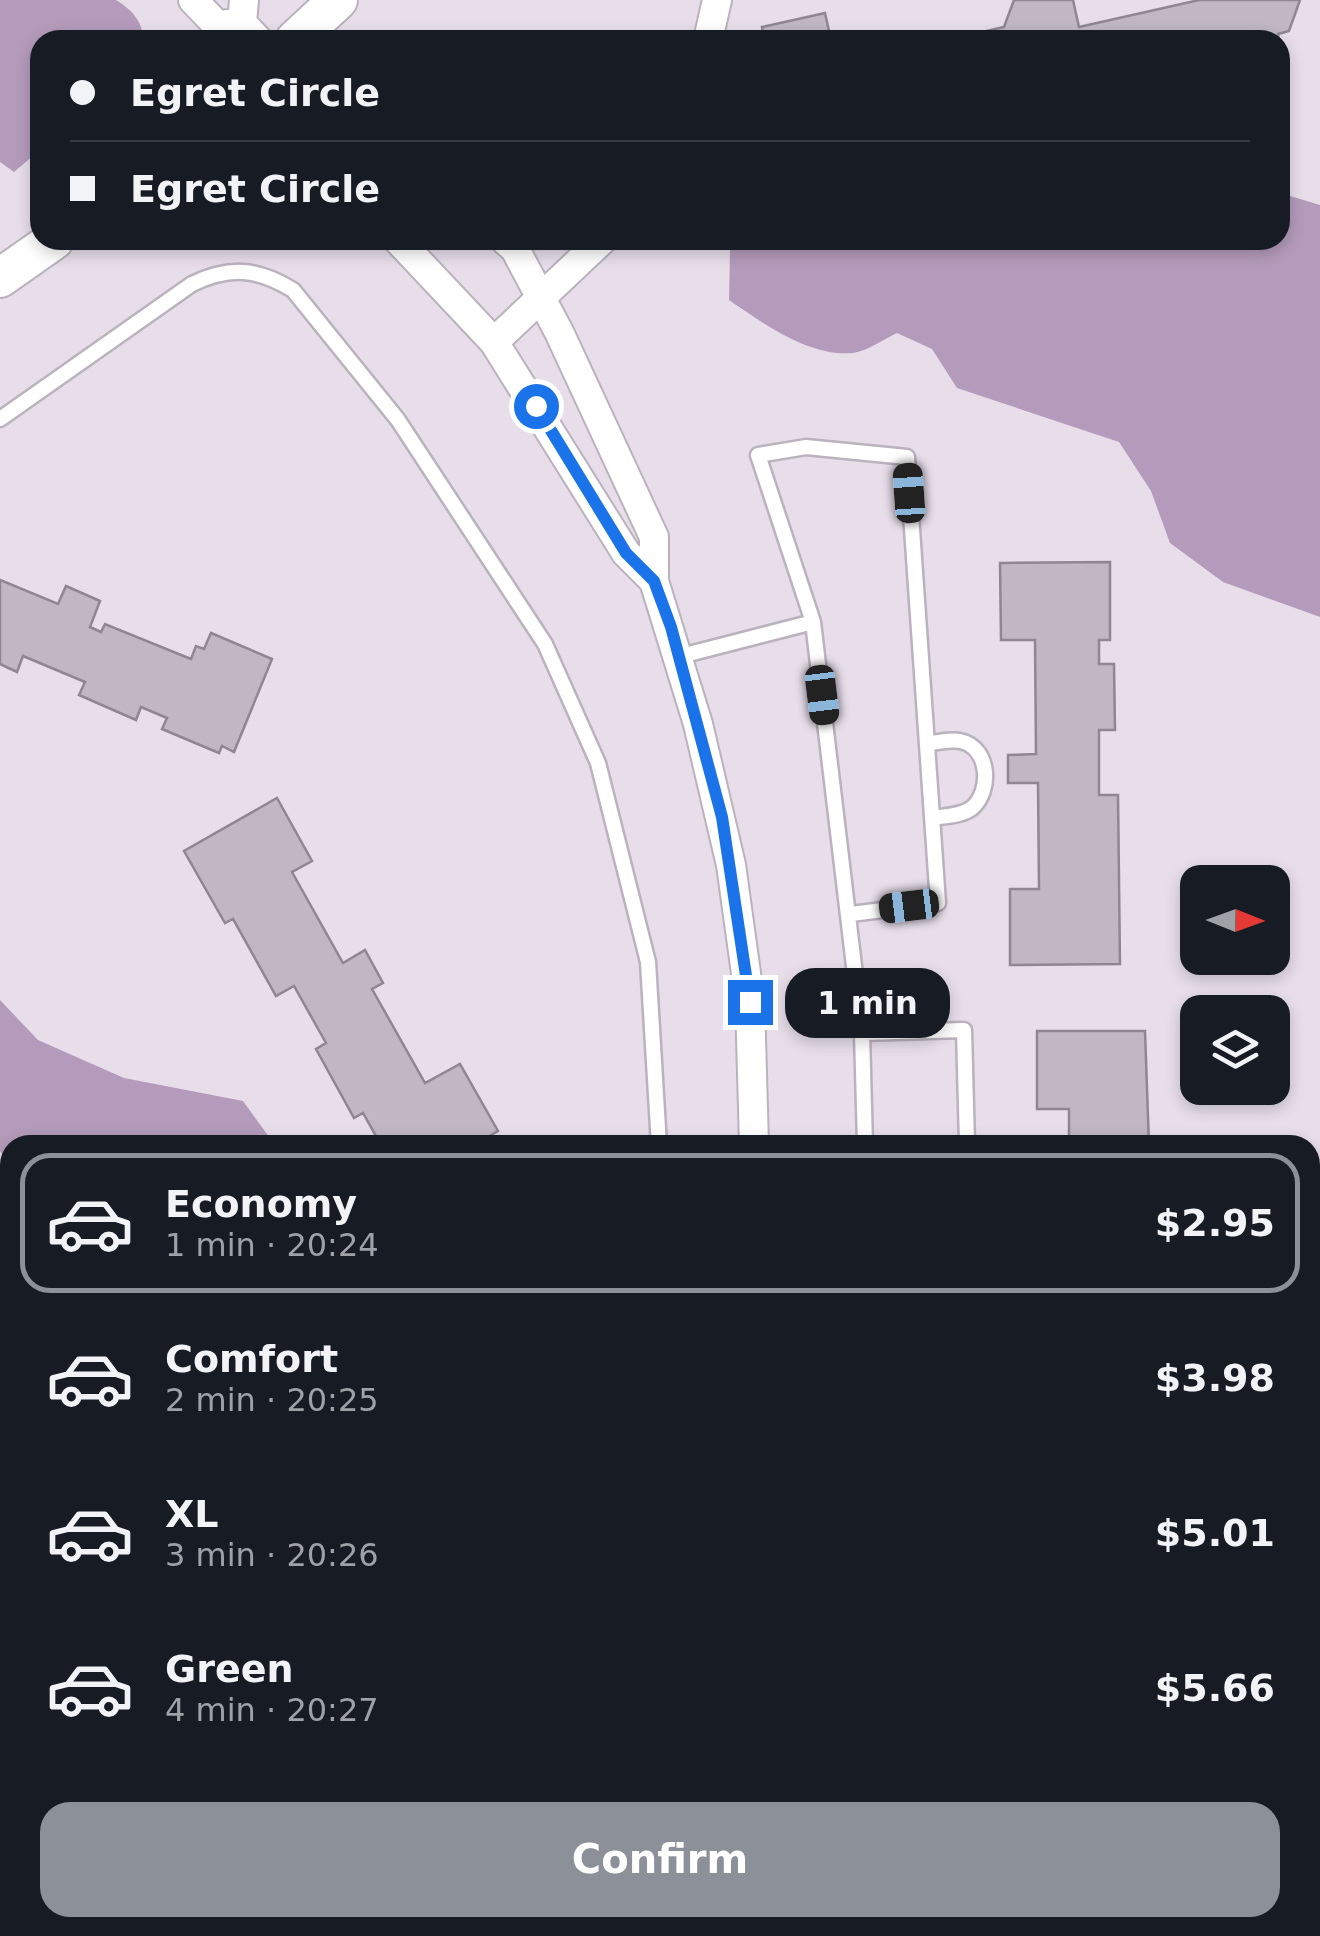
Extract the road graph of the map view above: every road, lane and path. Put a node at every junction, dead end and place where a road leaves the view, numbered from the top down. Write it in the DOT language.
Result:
graph roads {
  1 [pos="194,0"];
  2 [pos="338,0"];
  3 [pos="716,0"];
  4 [pos="248,21"];
  5 [pos="306,30"];
  6 [pos="710,30"];
  7 [pos="40,250"];
  8 [pos="407,250"];
  9 [pos="511,250"];
  10 [pos="591,250"];
  11 [pos="0,278"];
  12 [pos="541,298"];
  13 [pos="494,342"];
  14 [pos="0,419"];
  15 [pos="654,581"];
  16 [pos="813,622"];
  17 [pos="677,658"];
  18 [pos="927,744"];
  19 [pos="932,818"];
  20 [pos="850,914"];
  21 [pos="862,1033"];
  22 [pos="657,1135"];
  23 [pos="754,1135"];
  24 [pos="866,1135"];
  25 [pos="967,1135"];
  1 -- 4 [label="street"];
  2 -- 5 [label="street"];
  3 -- 6 [label="street"];
  7 -- 11 [label="street"];
  8 -- 13 [label="street"];
  9 -- 12 [label="street"];
  10 -- 12 [label="street"];
  12 -- 13 [label="street"];
  12 -- 15 [label="street"];
  13 -- 15 [label="street"];
  14 -- 22 [label="lane"];
  15 -- 17 [label="street"];
  16 -- 17 [label="lane"];
  16 -- 18 [label="lane"];
  16 -- 20 [label="lane"];
  17 -- 23 [label="street"];
  18 -- 19 [label="lane"];
  18 -- 19 [label="lane"];
  19 -- 20 [label="lane"];
  20 -- 21 [label="lane"];
  21 -- 24 [label="lane"];
  21 -- 25 [label="lane"];
}
